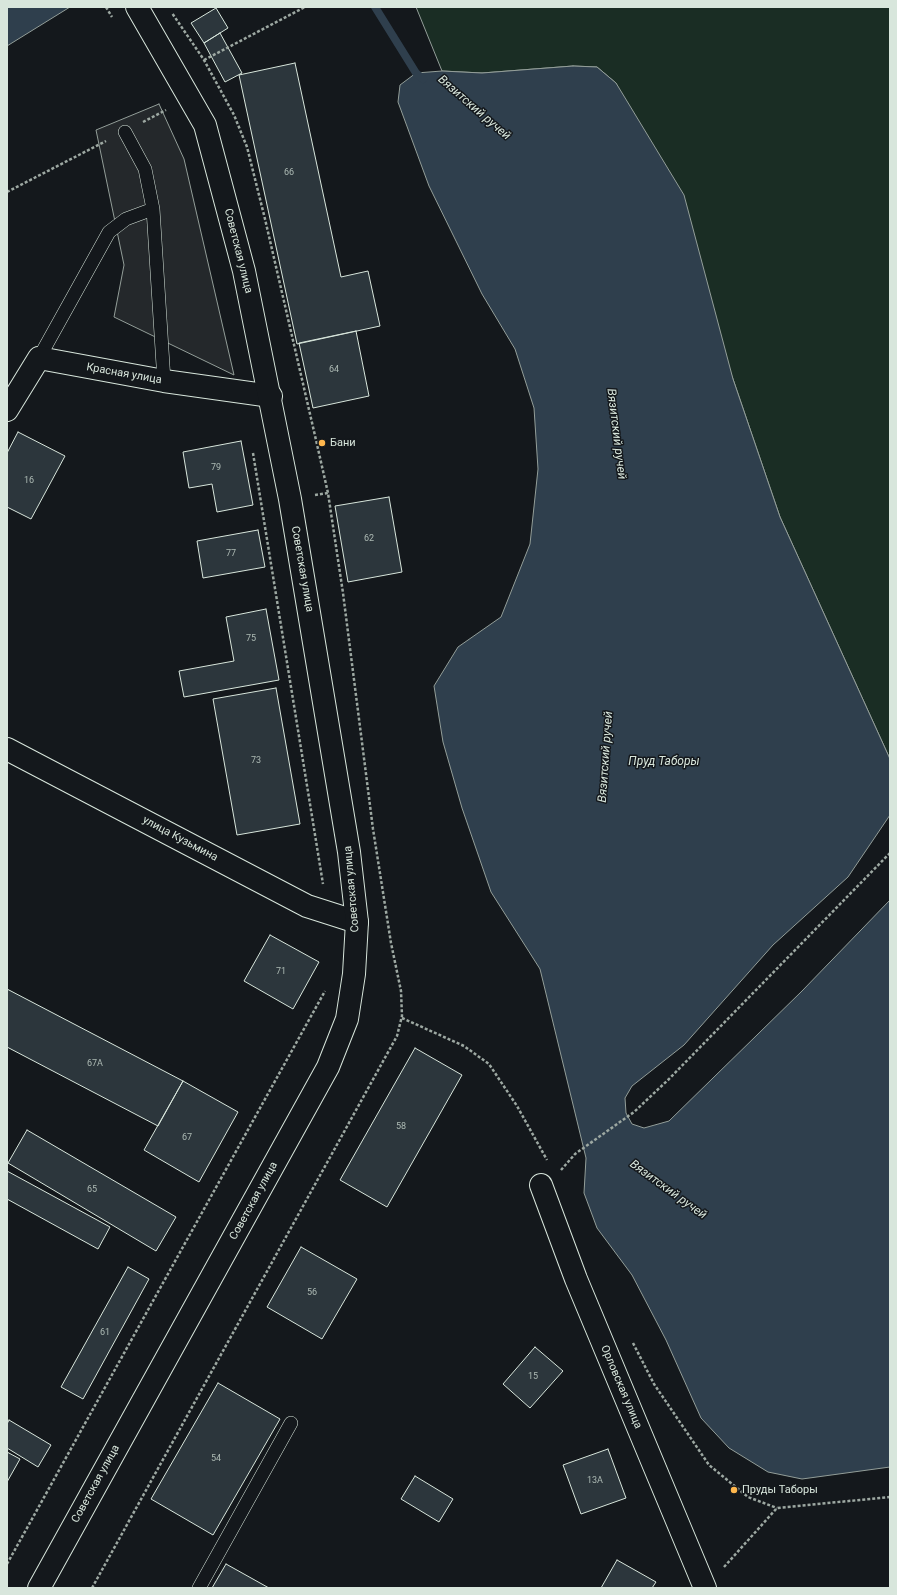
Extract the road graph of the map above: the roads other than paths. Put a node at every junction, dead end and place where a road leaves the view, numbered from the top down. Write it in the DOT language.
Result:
graph roads {
  1 [pos="137,7"];
  2 [pos="125,132"];
  3 [pos="153,209"];
  4 [pos="39,358"];
  5 [pos="164,381"];
  6 [pos="271,396"];
  7 [pos="7,410"];
  8 [pos="7,749"];
  9 [pos="357,922"];
  10 [pos="548,1180"];
  11 [pos="291,1423"];
  12 [pos="39,1588"];
  13 [pos="198,1588"];
  14 [pos="705,1588"];
  1 -- 6 [label="main road, Советская улица"];
  2 -- 3 [label="lane"];
  3 -- 4 [label="lane"];
  3 -- 5 [label="lane"];
  4 -- 5 [label="main road, Красная улица"];
  4 -- 7 [label="main road"];
  5 -- 6 [label="main road, Красная улица"];
  6 -- 9 [label="main road, Советская улица"];
  8 -- 9 [label="main road, улица Кузьмина"];
  9 -- 12 [label="main road, Советская улица"];
  10 -- 14 [label="main road, Орловская улица"];
  11 -- 13 [label="lane"];
}
